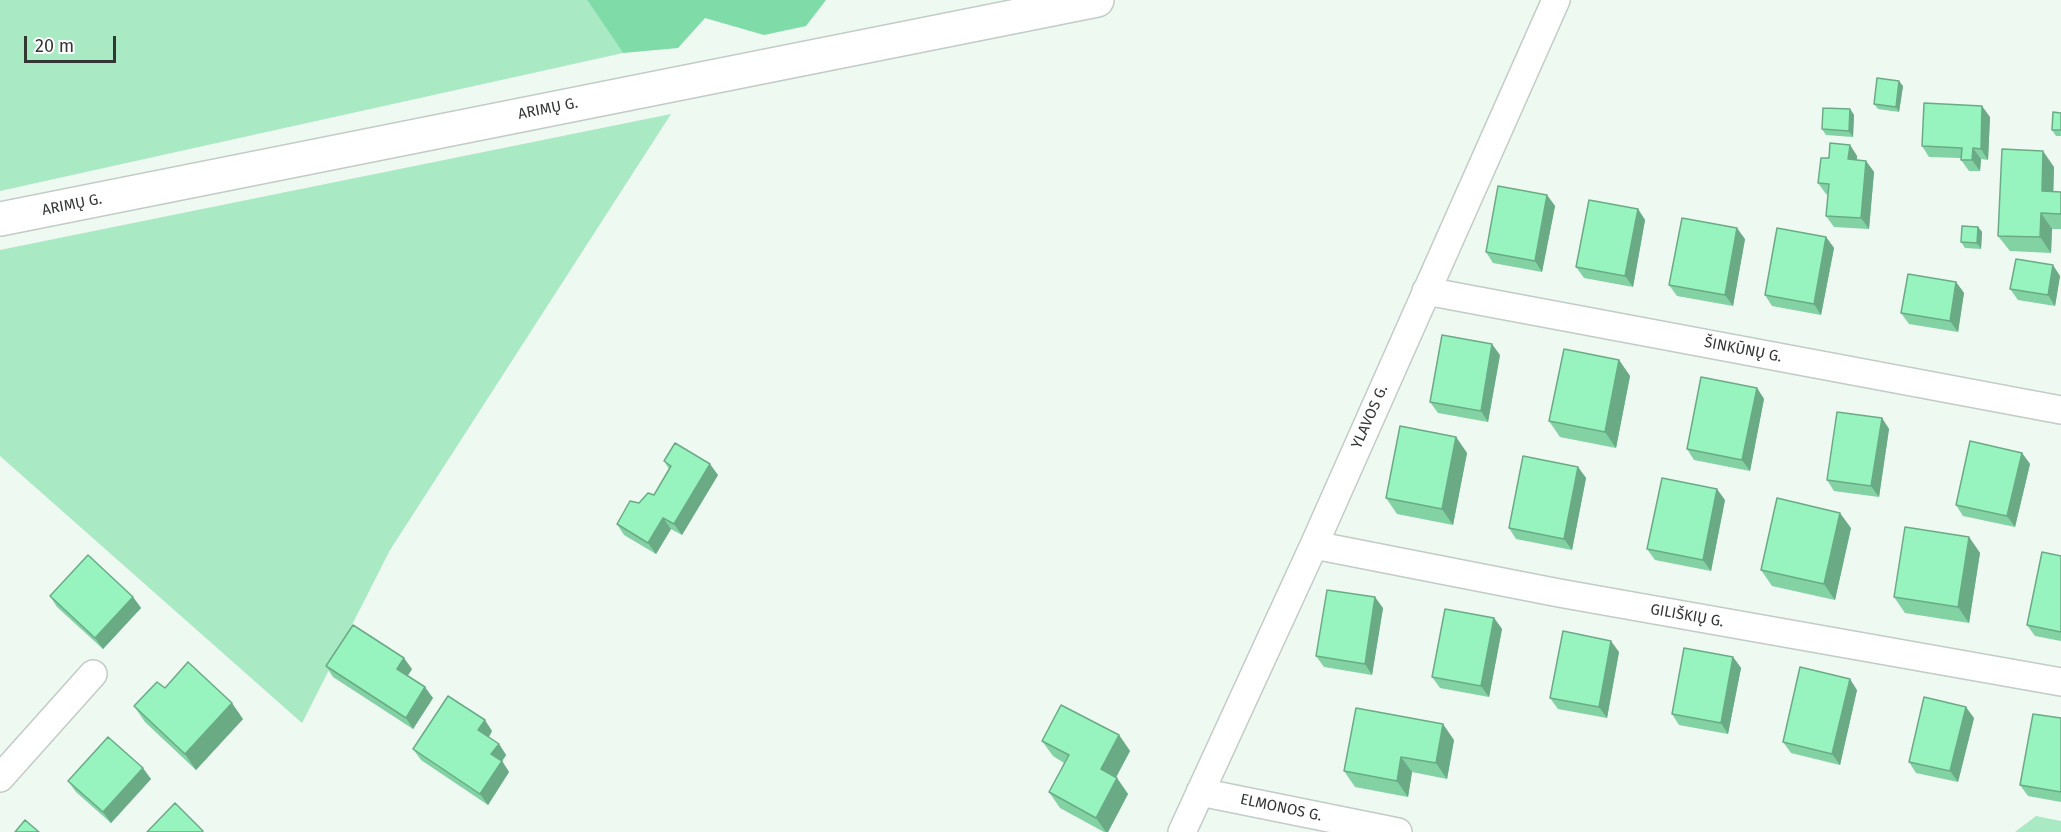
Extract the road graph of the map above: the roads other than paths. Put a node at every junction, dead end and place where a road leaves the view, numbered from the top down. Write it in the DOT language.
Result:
graph roads {
  1 [pos="1097,0"];
  2 [pos="1556,0"];
  3 [pos="0,219"];
  4 [pos="1426,291"];
  5 [pos="2061,410"];
  6 [pos="1314,545"];
  7 [pos="93,674"];
  8 [pos="2061,682"];
  9 [pos="0,778"];
  10 [pos="1200,792"];
  11 [pos="1182,832"];
  12 [pos="1398,832"];
  1 -- 3 [label="main road, ARIMŲ G."];
  2 -- 4 [label="street, YLAVOS G."];
  4 -- 5 [label="street, ŠINKŪNŲ G."];
  4 -- 6 [label="street, YLAVOS G."];
  6 -- 8 [label="street, GILIŠKIŲ G."];
  6 -- 10 [label="street, YLAVOS G."];
  7 -- 9 [label="street"];
  10 -- 11 [label="street, YLAVOS G."];
  10 -- 12 [label="street, ELMONOS G."];
}
